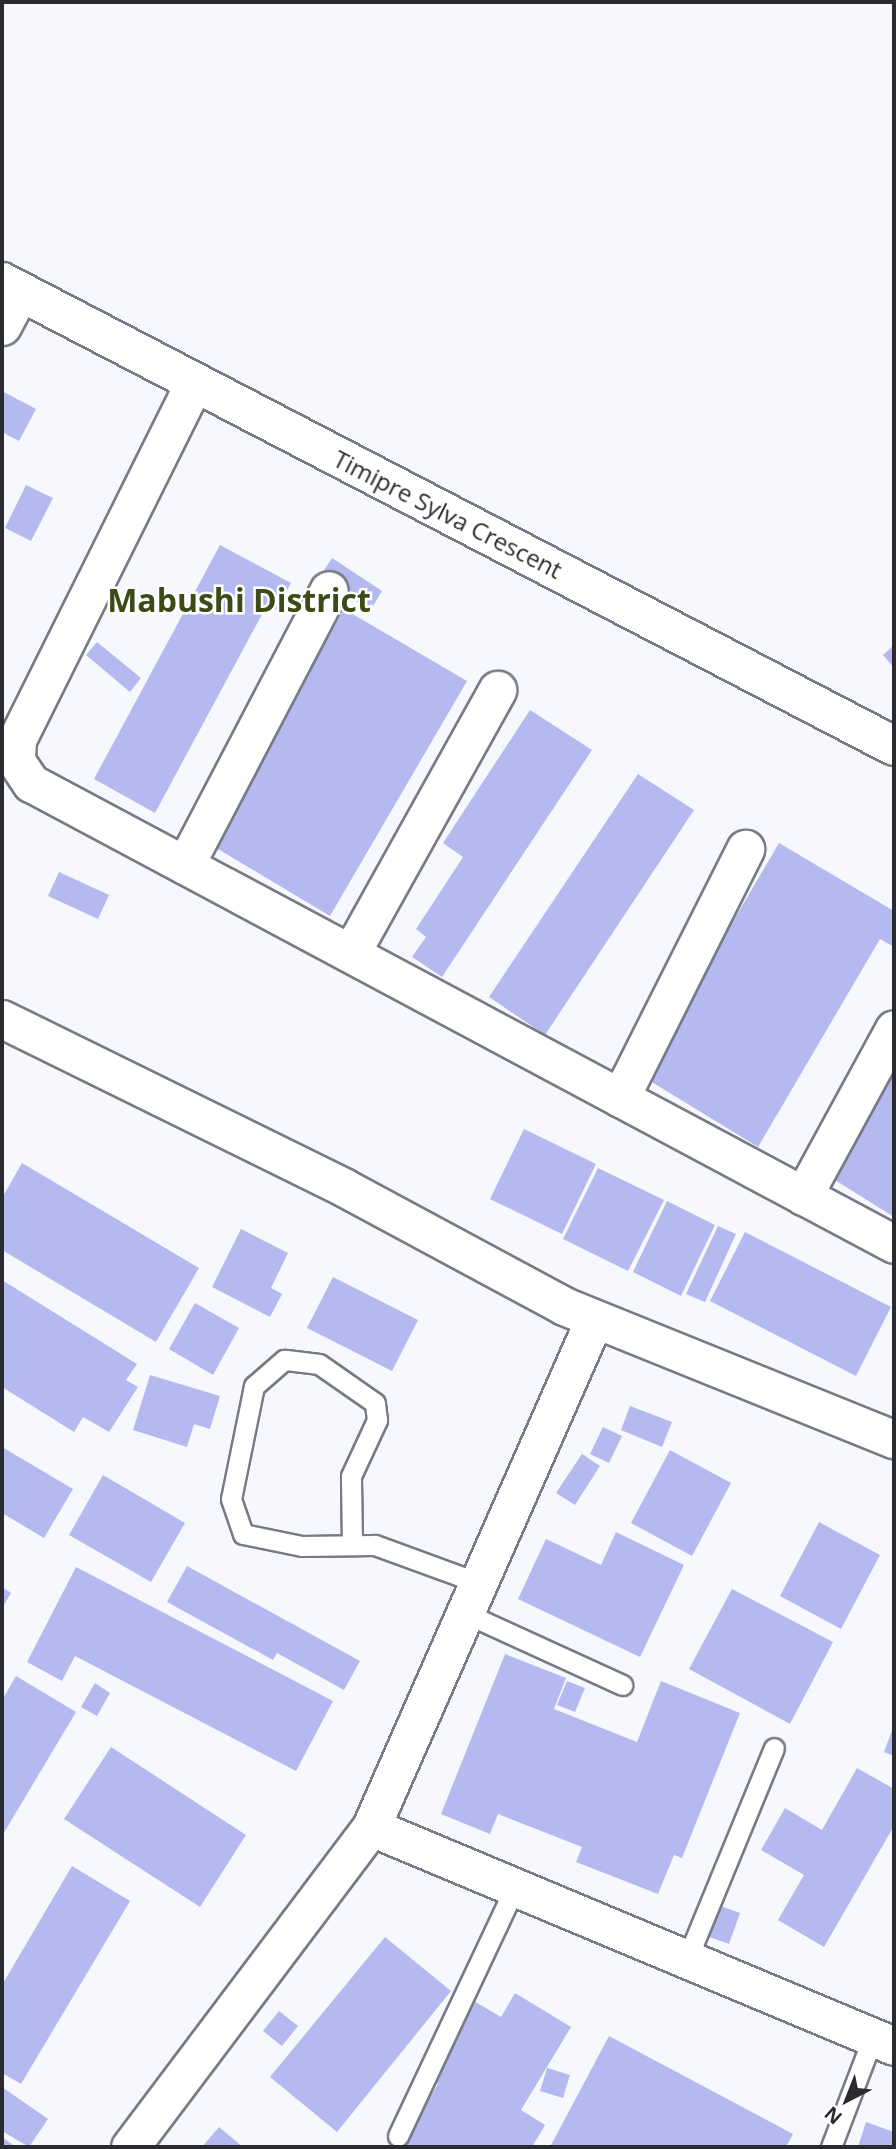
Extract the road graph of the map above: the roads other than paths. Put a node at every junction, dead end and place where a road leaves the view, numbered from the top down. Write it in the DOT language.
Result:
graph roads {
  1 [pos="11,287"];
  2 [pos="2,326"];
  3 [pos="194,383"];
  4 [pos="329,590"];
  5 [pos="497,690"];
  6 [pos="894,746"];
  7 [pos="745,849"];
  8 [pos="185,865"];
  9 [pos="352,951"];
  10 [pos="2,1019"];
  11 [pos="894,1029"];
  12 [pos="620,1098"];
  13 [pos="803,1196"];
  14 [pos="894,1244"];
  15 [pos="594,1320"];
  16 [pos="894,1439"];
  17 [pos="352,1543"];
  18 [pos="472,1598"];
  19 [pos="622,1685"];
  20 [pos="774,1748"];
  21 [pos="371,1827"];
  22 [pos="516,1887"];
  23 [pos="687,1959"];
  24 [pos="883,2041"];
  25 [pos="398,2136"];
  26 [pos="130,2147"];
  27 [pos="831,2147"];
  1 -- 2 [label="street"];
  1 -- 3 [label="street, Timipre Sylva Crescent"];
  3 -- 6 [label="street, Timipre Sylva Crescent"];
  3 -- 8 [label="street"];
  4 -- 8 [label="street"];
  5 -- 9 [label="street"];
  7 -- 12 [label="street"];
  8 -- 9 [label="street"];
  9 -- 12 [label="street"];
  10 -- 15 [label="street"];
  11 -- 13 [label="street"];
  12 -- 13 [label="street"];
  13 -- 14 [label="street"];
  15 -- 16 [label="street"];
  15 -- 18 [label="street"];
  17 -- 17 [label="lane"];
  17 -- 18 [label="lane"];
  18 -- 19 [label="lane"];
  18 -- 21 [label="street"];
  20 -- 23 [label="lane"];
  21 -- 22 [label="street"];
  21 -- 26 [label="street"];
  22 -- 23 [label="street"];
  22 -- 25 [label="lane"];
  23 -- 24 [label="street"];
  24 -- 27 [label="lane"];
}
